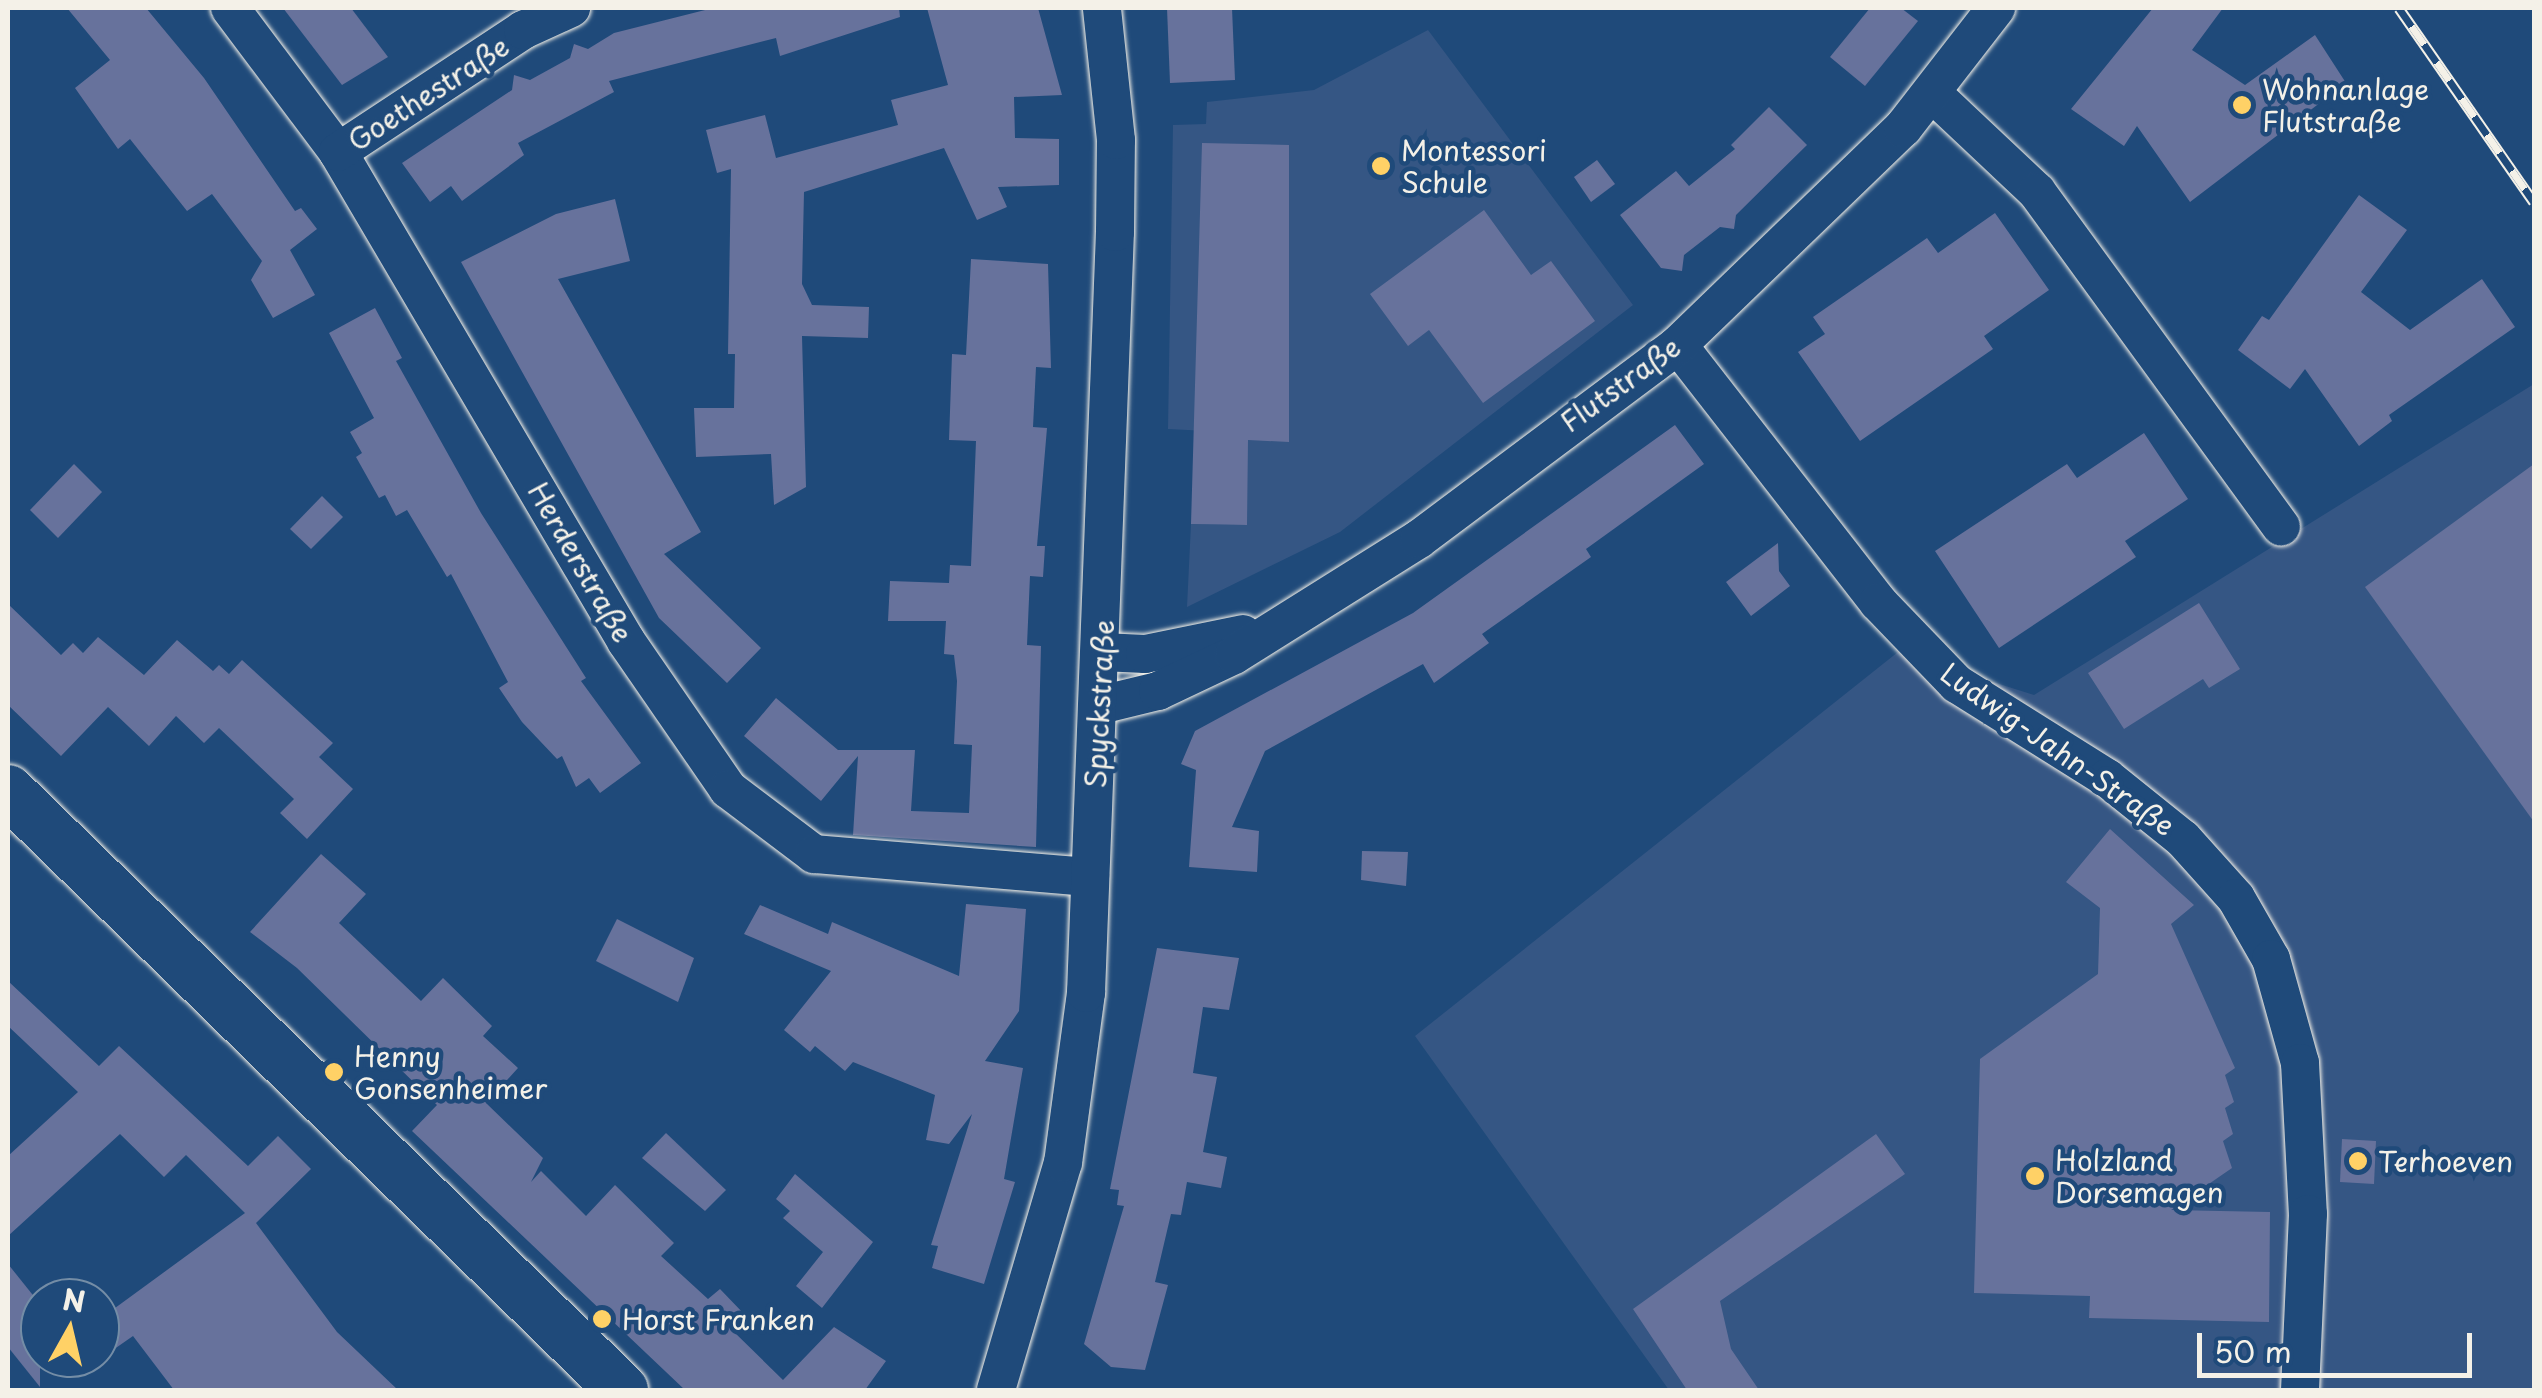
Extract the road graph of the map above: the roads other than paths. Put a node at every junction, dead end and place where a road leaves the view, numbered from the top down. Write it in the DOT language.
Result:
graph roads {
  1 [pos="230,8"];
  2 [pos="571,8"];
  3 [pos="1102,8"];
  4 [pos="1996,8"];
  5 [pos="1932,94"];
  6 [pos="338,152"];
  7 [pos="1678,345"];
  8 [pos="2282,526"];
  9 [pos="1270,627"];
  10 [pos="1102,652"];
  11 [pos="1100,705"];
  12 [pos="8,791"];
  13 [pos="1090,877"];
  14 [pos="622,1390"];
  15 [pos="996,1390"];
  16 [pos="2300,1390"];
  1 -- 6 [label="street, Herderstraße"];
  2 -- 6 [label="street, Goethestraße"];
  3 -- 10 [label="street, Spyckstraße"];
  4 -- 5 [label="street, Flutstraße"];
  5 -- 7 [label="street, Flutstraße"];
  5 -- 8 [label="street"];
  6 -- 13 [label="street, Herderstraße"];
  7 -- 9 [label="street, Flutstraße"];
  7 -- 16 [label="street, Ludwig-Jahn-Straße"];
  9 -- 10 [label="street, Flutstraße"];
  9 -- 11 [label="street, Flutstraße"];
  10 -- 11 [label="street, Spyckstraße"];
  11 -- 13 [label="street, Spyckstraße"];
  12 -- 14 [label="street"];
  13 -- 15 [label="street, Spyckstraße"];
}
